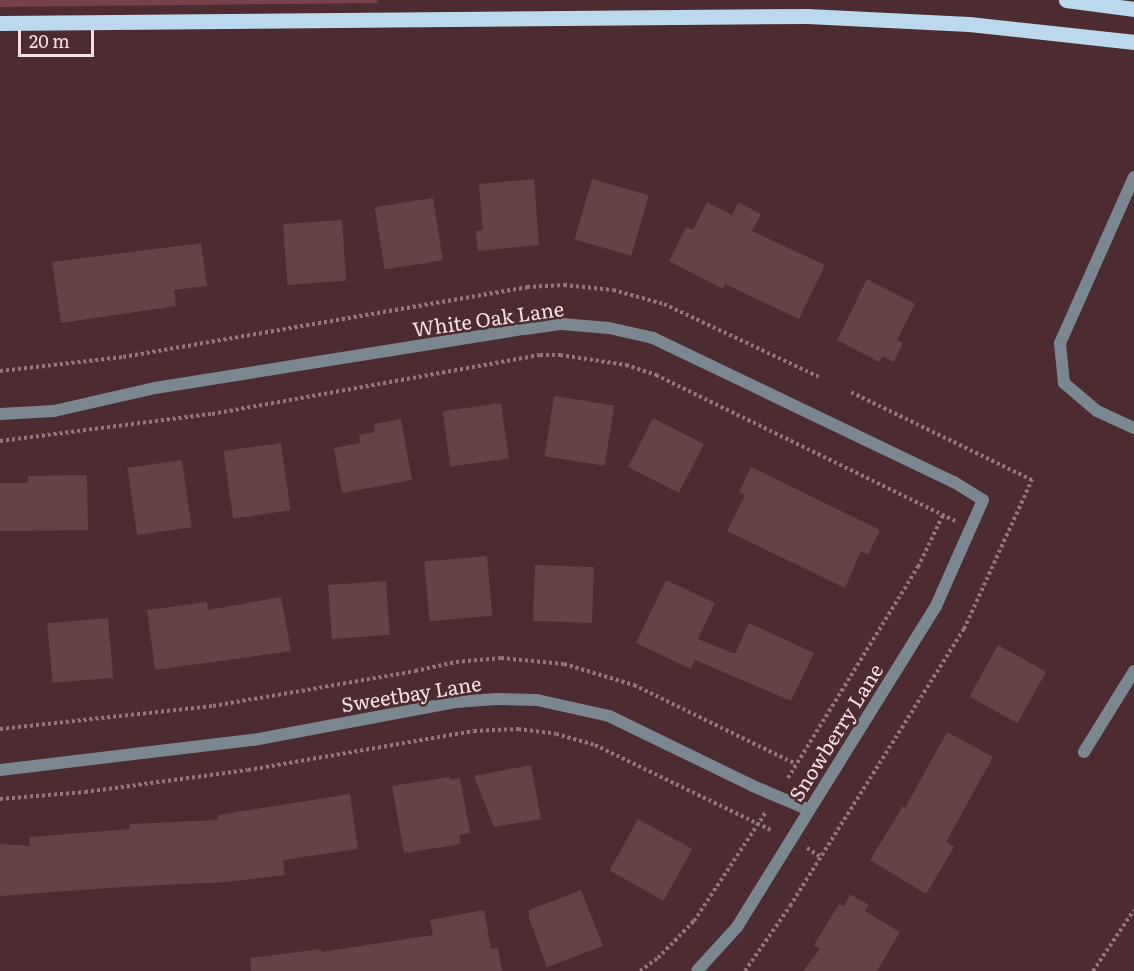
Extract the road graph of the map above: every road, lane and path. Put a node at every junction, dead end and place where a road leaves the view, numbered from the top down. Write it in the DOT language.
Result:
graph roads {
  1 [pos="1066,0"];
  2 [pos="1134,9"];
  3 [pos="0,23"];
  4 [pos="1134,42"];
  5 [pos="1134,177"];
  6 [pos="0,414"];
  7 [pos="1134,428"];
  8 [pos="0,441"];
  9 [pos="983,500"];
  10 [pos="943,515"];
  11 [pos="970,528"];
  12 [pos="1134,671"];
  13 [pos="1084,752"];
  14 [pos="0,770"];
  15 [pos="788,778"];
  16 [pos="0,799"];
  17 [pos="809,810"];
  18 [pos="766,812"];
  19 [pos="759,824"];
  20 [pos="771,830"];
  21 [pos="806,848"];
  22 [pos="821,857"];
  23 [pos="1134,910"];
  24 [pos="640,971"];
  25 [pos="697,971"];
  26 [pos="1093,971"];
  1 -- 2 [label="main road"];
  3 -- 4 [label="main road"];
  5 -- 7 [label="street"];
  6 -- 9 [label="street, White Oak Lane"];
  8 -- 10 [label="path"];
  9 -- 11 [label="street, Snowberry Lane"];
  10 -- 11 [label="path"];
  10 -- 15 [label="path"];
  11 -- 17 [label="street, Snowberry Lane"];
  12 -- 13 [label="street"];
  14 -- 17 [label="street, Sweetbay Lane"];
  16 -- 19 [label="path"];
  17 -- 25 [label="street, Snowberry Lane"];
  18 -- 19 [label="path"];
  19 -- 20 [label="path"];
  19 -- 24 [label="path"];
  21 -- 22 [label="path"];
  23 -- 26 [label="path"];
}
